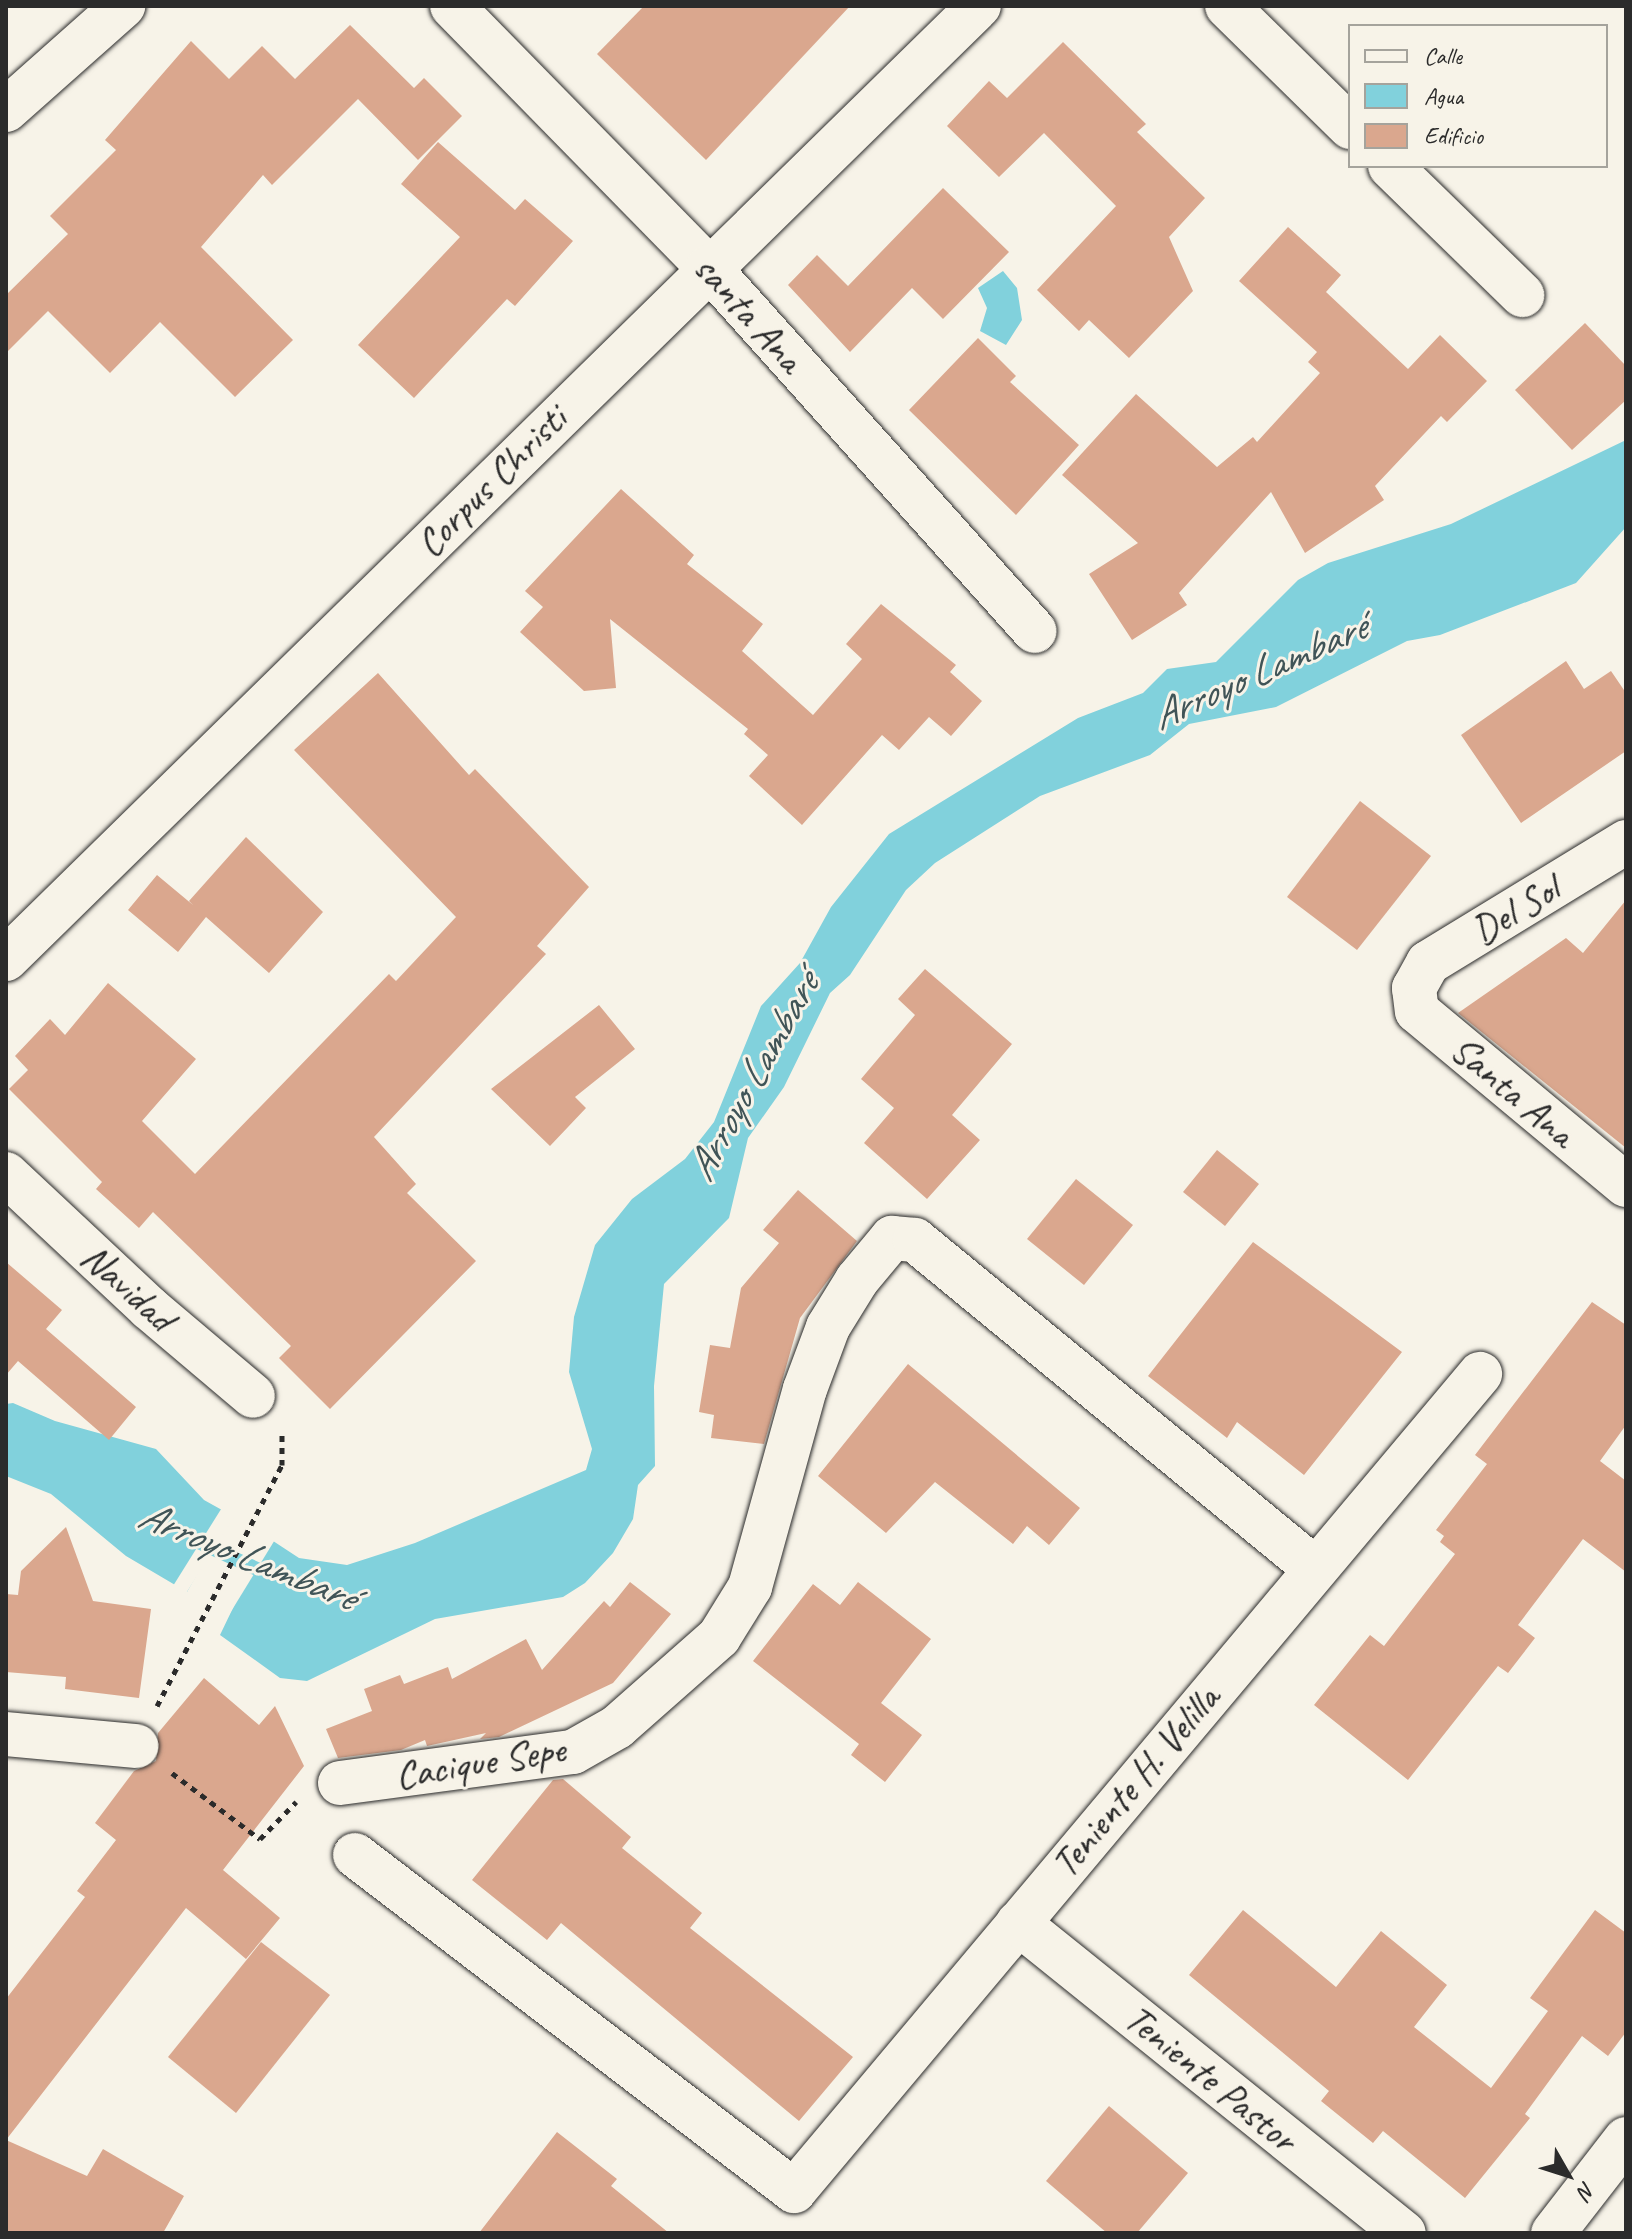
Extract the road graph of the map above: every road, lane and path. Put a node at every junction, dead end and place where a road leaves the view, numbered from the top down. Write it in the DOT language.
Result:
graph roads {
  1 [pos="123,6"];
  2 [pos="452,6"];
  3 [pos="979,6"];
  4 [pos="1227,6"];
  5 [pos="6,110"];
  6 [pos="1348,125"];
  7 [pos="1392,168"];
  8 [pos="708,267"];
  9 [pos="1522,295"];
  10 [pos="1035,631"];
  11 [pos="1626,842"];
  12 [pos="6,959"];
  13 [pos="1414,988"];
  14 [pos="6,1174"];
  15 [pos="1626,1185"];
  16 [pos="1480,1374"];
  17 [pos="253,1396"];
  18 [pos="282,1465"];
  19 [pos="1313,1567"];
  20 [pos="6,1734"];
  21 [pos="136,1746"];
  22 [pos="340,1783"];
  23 [pos="355,1855"];
  24 [pos="1018,1923"];
  25 [pos="1626,2139"];
  26 [pos="1404,2233"];
  27 [pos="1553,2233"];
  1 -- 5 [label="street"];
  2 -- 8 [label="street, santa Ana"];
  3 -- 8 [label="street, Corpus Christi"];
  4 -- 6 [label="street"];
  7 -- 9 [label="street"];
  8 -- 10 [label="street, santa Ana"];
  8 -- 12 [label="street, Corpus Christi"];
  11 -- 13 [label="street, Del Sol"];
  13 -- 15 [label="street, Santa Ana"];
  14 -- 17 [label="street, Navidad"];
  16 -- 19 [label="street, Teniente H. Velilla"];
  18 -- 21 [label="path"];
  19 -- 22 [label="street, Cacique Sepe"];
  19 -- 24 [label="street, Teniente H. Velilla"];
  20 -- 21 [label="street"];
  21 -- 22 [label="path, Cacique Sepe"];
  23 -- 24 [label="street, Teniente H. Velilla"];
  24 -- 26 [label="street, Teniente Pastor"];
  25 -- 27 [label="street"];
}
